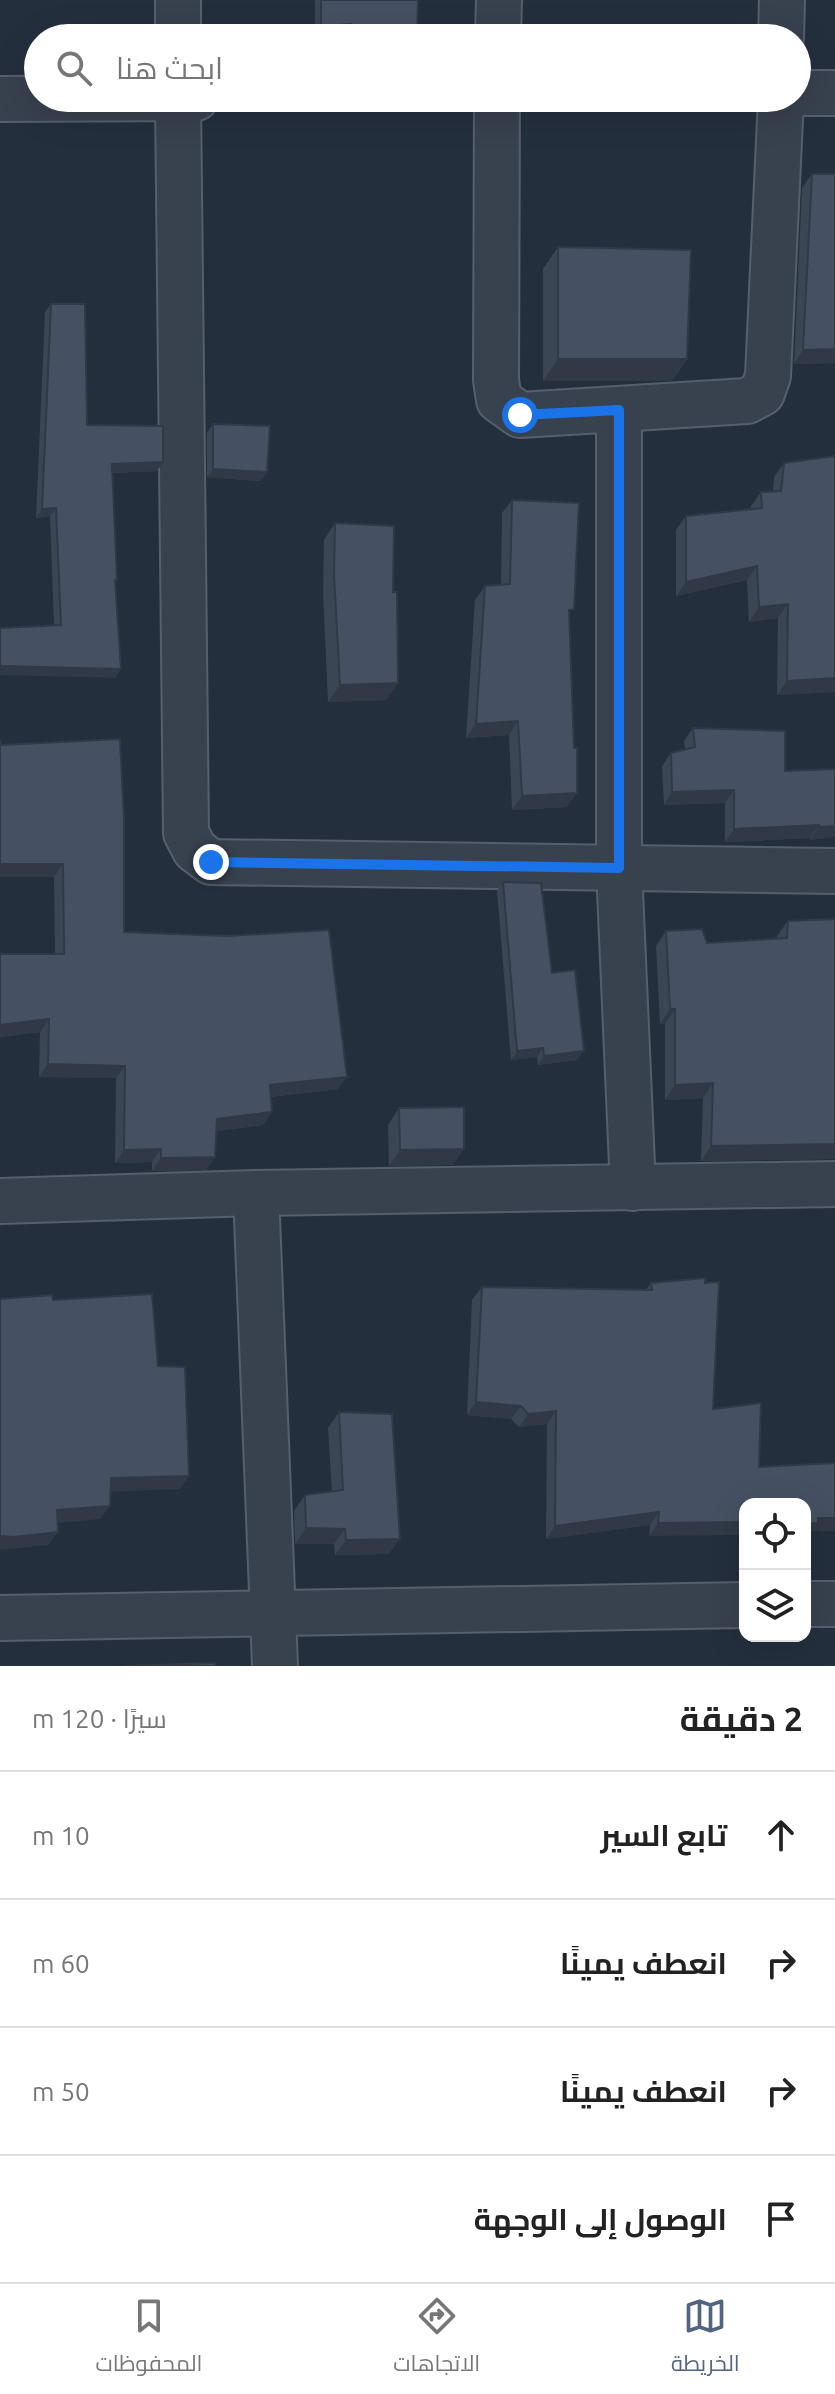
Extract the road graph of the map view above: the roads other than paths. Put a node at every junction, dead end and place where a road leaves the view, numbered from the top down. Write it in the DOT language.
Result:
graph roads {
  1 [pos="178,0"];
  2 [pos="499,0"];
  3 [pos="782,0"];
  4 [pos="178,24"];
  5 [pos="498,24"];
  6 [pos="781,24"];
  7 [pos="811,93"];
  8 [pos="835,93"];
  9 [pos="0,99"];
  10 [pos="24,99"];
  11 [pos="178,112"];
  12 [pos="497,112"];
  13 [pos="780,112"];
  14 [pos="619,410"];
  15 [pos="619,868"];
  16 [pos="835,871"];
  17 [pos="835,1184"];
  18 [pos="633,1188"];
  19 [pos="256,1193"];
  20 [pos="0,1201"];
  21 [pos="811,1604"];
  22 [pos="835,1604"];
  23 [pos="739,1605"];
  24 [pos="273,1614"];
  25 [pos="0,1618"];
  26 [pos="275,1666"];
  1 -- 4 [label="street"];
  2 -- 5 [label="street"];
  3 -- 6 [label="street"];
  7 -- 8 [label="street"];
  9 -- 10 [label="street"];
  11 -- 15 [label="street"];
  12 -- 14 [label="street"];
  13 -- 14 [label="street"];
  14 -- 15 [label="street"];
  15 -- 16 [label="street"];
  15 -- 18 [label="street"];
  17 -- 18 [label="street"];
  18 -- 19 [label="street"];
  19 -- 20 [label="street"];
  19 -- 24 [label="street"];
  21 -- 22 [label="street"];
  23 -- 24 [label="street"];
  24 -- 25 [label="street"];
  24 -- 26 [label="street"];
}
